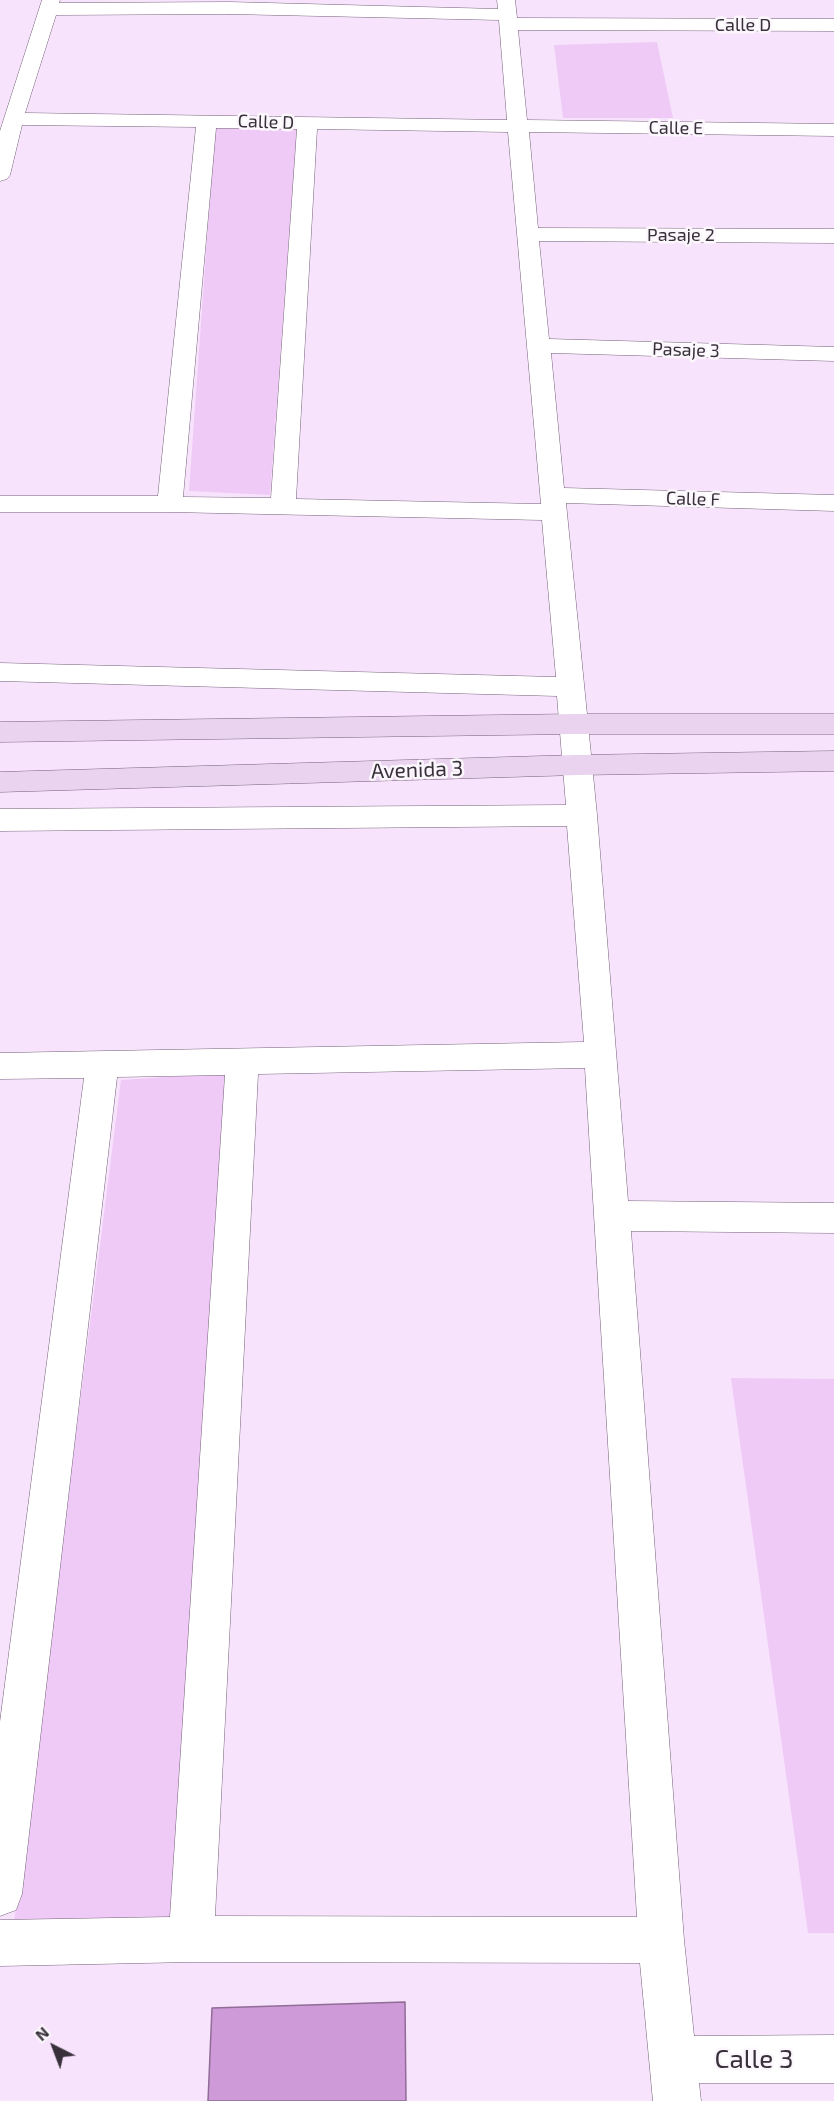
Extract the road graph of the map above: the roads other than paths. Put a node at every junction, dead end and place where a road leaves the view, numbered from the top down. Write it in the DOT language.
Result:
graph roads {
  1 [pos="49,4"];
  2 [pos="230,4"];
  3 [pos="311,5"];
  4 [pos="508,13"];
  5 [pos="834,25"];
  6 [pos="14,119"];
  7 [pos="207,121"];
  8 [pos="307,123"];
  9 [pos="518,126"];
  10 [pos="834,130"];
  11 [pos="0,175"];
  12 [pos="528,234"];
  13 [pos="834,236"];
  14 [pos="538,346"];
  15 [pos="834,354"];
  16 [pos="834,503"];
  17 [pos="0,504"];
  18 [pos="170,504"];
  19 [pos="553,504"];
  20 [pos="283,508"];
  21 [pos="0,672"];
  22 [pos="570,687"];
  23 [pos="574,724"];
  24 [pos="834,724"];
  25 [pos="0,732"];
  26 [pos="834,761"];
  27 [pos="577,765"];
  28 [pos="0,782"];
  29 [pos="582,815"];
  30 [pos="0,820"];
  31 [pos="601,1055"];
  32 [pos="242,1062"];
  33 [pos="102,1064"];
  34 [pos="0,1066"];
  35 [pos="614,1216"];
  36 [pos="834,1218"];
  37 [pos="0,1894"];
  38 [pos="190,1939"];
  39 [pos="662,1940"];
  40 [pos="0,1943"];
  41 [pos="834,2059"];
  42 [pos="676,2080"];
  1 -- 2 [label="street, Calle D"];
  1 -- 6 [label="street"];
  2 -- 3 [label="street, Calle D"];
  3 -- 4 [label="street, Calle D"];
  4 -- 5 [label="street, Calle D"];
  4 -- 9 [label="street"];
  6 -- 7 [label="street, Calle D"];
  6 -- 11 [label="street"];
  7 -- 8 [label="street, Calle D"];
  7 -- 18 [label="street"];
  8 -- 9 [label="street, Calle D"];
  8 -- 20 [label="street"];
  9 -- 10 [label="street, Calle E"];
  9 -- 12 [label="street"];
  12 -- 13 [label="street, Pasaje 2"];
  12 -- 14 [label="street"];
  14 -- 15 [label="street, Pasaje 3"];
  14 -- 19 [label="street"];
  16 -- 19 [label="street, Calle F"];
  17 -- 18 [label="street, Calle F"];
  18 -- 20 [label="street, Calle F"];
  19 -- 20 [label="street, Calle F"];
  19 -- 22 [label="street"];
  21 -- 22 [label="street"];
  22 -- 23 [label="street"];
  23 -- 24 [label="main road, Avenida 3"];
  23 -- 25 [label="main road, Avenida 3"];
  23 -- 27 [label="street"];
  26 -- 27 [label="main road, Avenida 3"];
  27 -- 28 [label="main road, Avenida 3"];
  27 -- 29 [label="street"];
  29 -- 30 [label="street"];
  29 -- 31 [label="street"];
  31 -- 32 [label="street"];
  31 -- 35 [label="street"];
  32 -- 33 [label="street"];
  32 -- 38 [label="street"];
  33 -- 34 [label="street"];
  33 -- 37 [label="street"];
  35 -- 36 [label="street"];
  35 -- 39 [label="street"];
  38 -- 39 [label="street"];
  38 -- 40 [label="street"];
  39 -- 42 [label="street"];
  41 -- 42 [label="street, Calle 3"];
}
